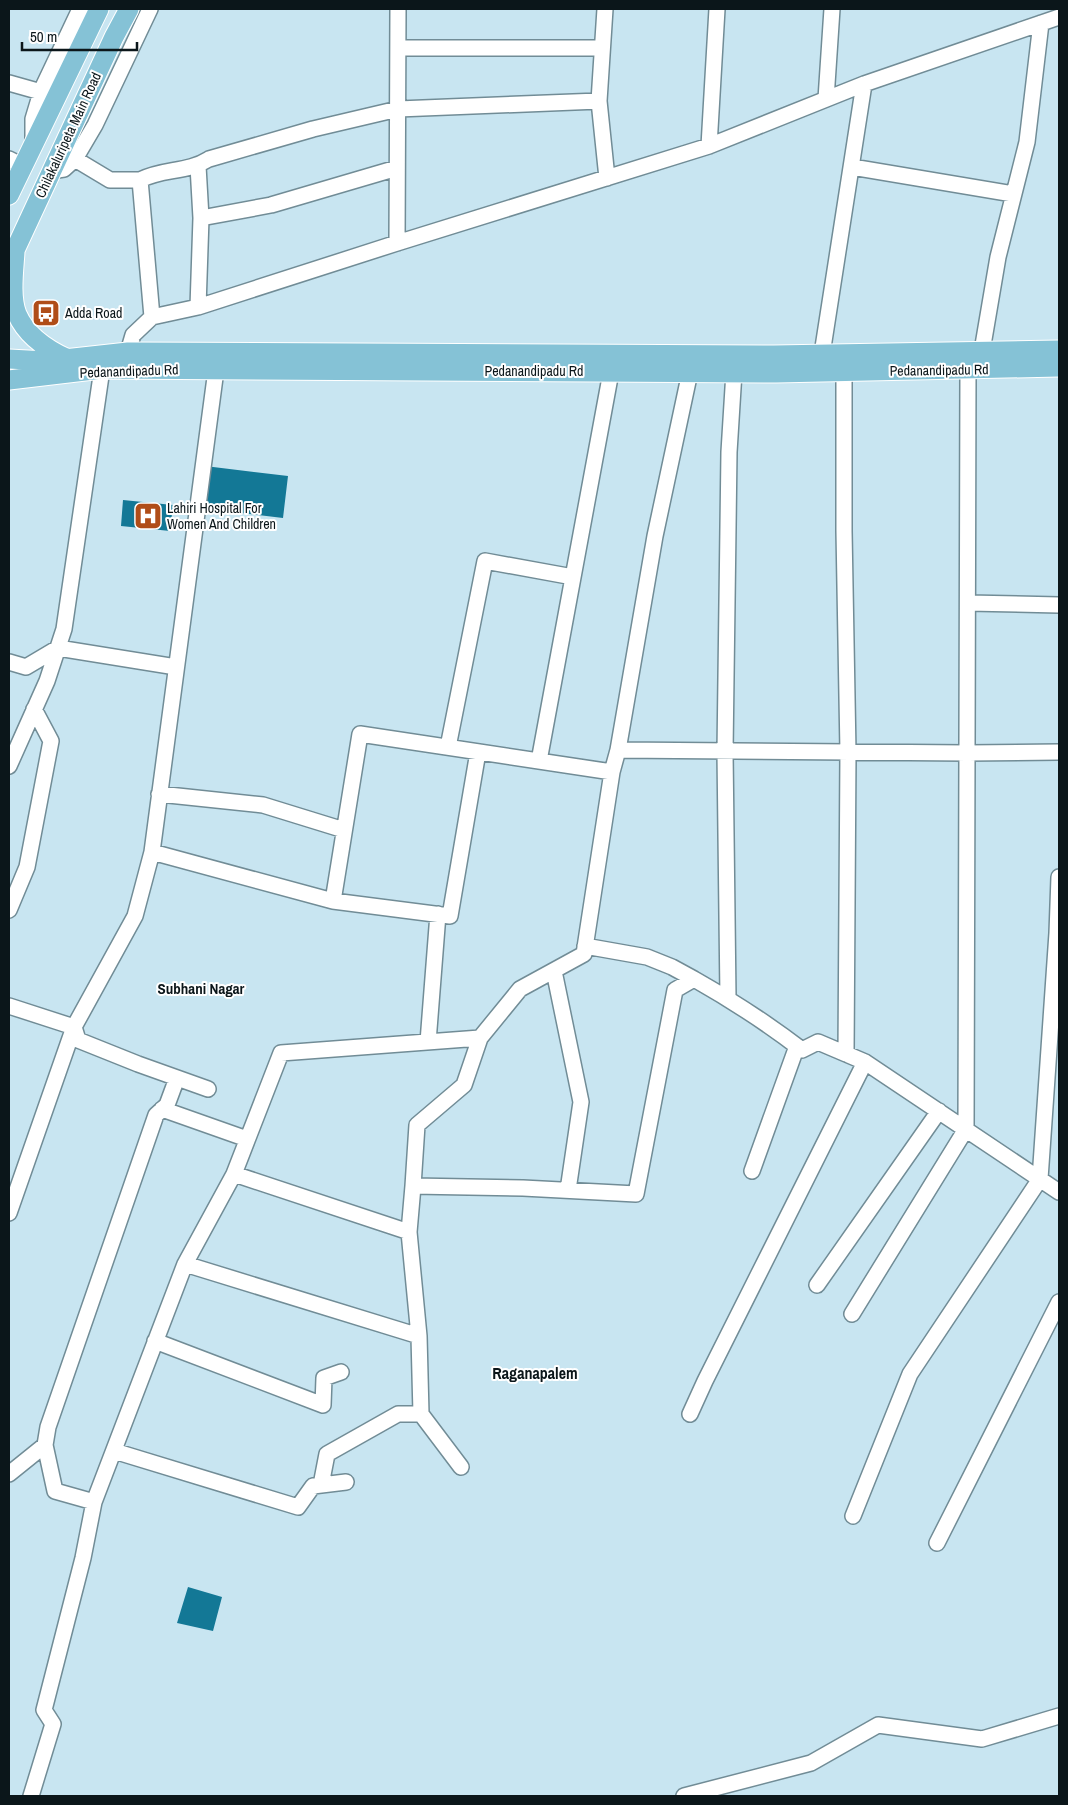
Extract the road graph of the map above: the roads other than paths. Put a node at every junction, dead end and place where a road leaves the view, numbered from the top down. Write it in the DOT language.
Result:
graph roads {
  1 [pos="80,9"];
  2 [pos="99,9"];
  3 [pos="130,9"];
  4 [pos="150,9"];
  5 [pos="398,9"];
  6 [pos="605,9"];
  7 [pos="717,9"];
  8 [pos="832,9"];
  9 [pos="1059,17"];
  10 [pos="1041,23"];
  11 [pos="398,48"];
  12 [pos="602,48"];
  13 [pos="9,83"];
  14 [pos="864,84"];
  15 [pos="41,92"];
  16 [pos="826,99"];
  17 [pos="599,101"];
  18 [pos="398,109"];
  19 [pos="709,146"];
  20 [pos="75,159"];
  21 [pos="19,161"];
  22 [pos="198,166"];
  23 [pos="398,168"];
  24 [pos="852,168"];
  25 [pos="51,171"];
  26 [pos="607,178"];
  27 [pos="140,180"];
  28 [pos="1013,194"];
  29 [pos="9,195"];
  30 [pos="201,218"];
  31 [pos="397,243"];
  32 [pos="12,257"];
  33 [pos="198,307"];
  34 [pos="152,317"];
  35 [pos="1059,350"];
  36 [pos="982,351"];
  37 [pos="128,352"];
  38 [pos="822,354"];
  39 [pos="9,359"];
  40 [pos="68,359"];
  41 [pos="1059,367"];
  42 [pos="102,369"];
  43 [pos="968,369"];
  44 [pos="216,370"];
  45 [pos="844,371"];
  46 [pos="611,372"];
  47 [pos="690,372"];
  48 [pos="734,372"];
  49 [pos="14,381"];
  50 [pos="572,577"];
  51 [pos="968,603"];
  52 [pos="1059,605"];
  53 [pos="58,648"];
  54 [pos="9,662"];
  55 [pos="176,667"];
  56 [pos="34,709"];
  57 [pos="448,748"];
  58 [pos="12,749"];
  59 [pos="618,750"];
  60 [pos="478,752"];
  61 [pos="725,752"];
  62 [pos="848,752"];
  63 [pos="1059,752"];
  64 [pos="967,753"];
  65 [pos="539,761"];
  66 [pos="9,766"];
  67 [pos="612,772"];
  68 [pos="159,794"];
  69 [pos="344,830"];
  70 [pos="152,852"];
  71 [pos="1059,877"];
  72 [pos="333,901"];
  73 [pos="9,910"];
  74 [pos="438,914"];
  75 [pos="1058,933"];
  76 [pos="585,946"];
  77 [pos="554,971"];
  78 [pos="694,979"];
  79 [pos="728,998"];
  80 [pos="9,1006"];
  81 [pos="74,1027"];
  82 [pos="480,1038"];
  83 [pos="428,1042"];
  84 [pos="797,1046"];
  85 [pos="846,1054"];
  86 [pos="865,1062"];
  87 [pos="177,1078"];
  88 [pos="208,1089"];
  89 [pos="162,1110"];
  90 [pos="938,1111"];
  91 [pos="966,1129"];
  92 [pos="247,1139"];
  93 [pos="752,1172"];
  94 [pos="234,1174"];
  95 [pos="1040,1179"];
  96 [pos="413,1186"];
  97 [pos="568,1190"];
  98 [pos="1059,1192"];
  99 [pos="9,1213"];
  100 [pos="409,1232"];
  101 [pos="185,1264"];
  102 [pos="816,1285"];
  103 [pos="1059,1302"];
  104 [pos="852,1314"];
  105 [pos="419,1336"];
  106 [pos="156,1342"];
  107 [pos="341,1372"];
  108 [pos="421,1414"];
  109 [pos="690,1414"];
  110 [pos="45,1445"];
  111 [pos="114,1451"];
  112 [pos="461,1467"];
  113 [pos="9,1474"];
  114 [pos="346,1482"];
  115 [pos="321,1485"];
  116 [pos="94,1502"];
  117 [pos="853,1516"];
  118 [pos="937,1543"];
  119 [pos="1059,1716"];
  120 [pos="31,1796"];
  121 [pos="684,1796"];
  1 -- 15 [label="street"];
  2 -- 21 [label="main road, Chilakaluripeta Main Road"];
  3 -- 25 [label="main road, Chilakaluripeta Main Road"];
  4 -- 20 [label="street"];
  5 -- 11 [label="street"];
  6 -- 12 [label="street"];
  7 -- 19 [label="street"];
  8 -- 16 [label="street"];
  9 -- 10 [label="street"];
  10 -- 14 [label="street"];
  10 -- 28 [label="street"];
  11 -- 12 [label="street"];
  11 -- 18 [label="street"];
  12 -- 17 [label="street"];
  13 -- 15 [label="street"];
  14 -- 16 [label="street"];
  14 -- 24 [label="street"];
  15 -- 21 [label="street"];
  16 -- 19 [label="street"];
  17 -- 18 [label="street"];
  17 -- 26 [label="street"];
  18 -- 22 [label="street"];
  18 -- 23 [label="street"];
  19 -- 26 [label="street"];
  20 -- 25 [label="street"];
  20 -- 27 [label="street"];
  21 -- 29 [label="main road, Chilakaluripeta Main Road"];
  22 -- 27 [label="street"];
  22 -- 30 [label="street"];
  23 -- 30 [label="street"];
  23 -- 31 [label="street"];
  24 -- 28 [label="street"];
  24 -- 38 [label="street"];
  25 -- 32 [label="main road, Chilakaluripeta Main Road"];
  26 -- 31 [label="street"];
  27 -- 34 [label="street"];
  28 -- 36 [label="street"];
  30 -- 33 [label="street"];
  31 -- 33 [label="street"];
  32 -- 40 [label="main road"];
  33 -- 34 [label="street"];
  34 -- 37 [label="street"];
  35 -- 36 [label="main road, Pedanandipadu Rd"];
  36 -- 38 [label="main road, Pedanandipadu Rd"];
  37 -- 38 [label="main road, Pedanandipadu Rd"];
  37 -- 40 [label="main road, Pedanandipadu Rd"];
  39 -- 40 [label="main road, Pedanandipadu Rd"];
  41 -- 43 [label="main road, Pedanandipadu Rd"];
  42 -- 44 [label="main road, Pedanandipadu Rd"];
  42 -- 49 [label="main road, Pedanandipadu Rd"];
  42 -- 53 [label="street"];
  43 -- 45 [label="main road, Pedanandipadu Rd"];
  43 -- 51 [label="street"];
  44 -- 46 [label="main road, Pedanandipadu Rd"];
  44 -- 55 [label="street"];
  45 -- 48 [label="main road, Pedanandipadu Rd"];
  45 -- 62 [label="street"];
  46 -- 47 [label="main road, Pedanandipadu Rd"];
  46 -- 50 [label="street"];
  47 -- 48 [label="main road, Pedanandipadu Rd"];
  47 -- 59 [label="street"];
  48 -- 61 [label="street"];
  50 -- 57 [label="street"];
  50 -- 65 [label="street"];
  51 -- 52 [label="street"];
  51 -- 64 [label="street"];
  53 -- 54 [label="street"];
  53 -- 55 [label="street"];
  53 -- 56 [label="street"];
  55 -- 68 [label="street"];
  56 -- 58 [label="street"];
  56 -- 73 [label="street"];
  57 -- 60 [label="street"];
  57 -- 69 [label="street"];
  58 -- 66 [label="street"];
  59 -- 61 [label="street"];
  59 -- 67 [label="street"];
  60 -- 65 [label="street"];
  60 -- 74 [label="street"];
  61 -- 62 [label="street"];
  61 -- 79 [label="street"];
  62 -- 64 [label="street"];
  62 -- 85 [label="street"];
  63 -- 64 [label="street"];
  64 -- 91 [label="street"];
  65 -- 67 [label="street"];
  67 -- 76 [label="street"];
  68 -- 69 [label="street"];
  68 -- 70 [label="street"];
  69 -- 72 [label="street"];
  70 -- 72 [label="street"];
  70 -- 81 [label="street"];
  71 -- 75 [label="street"];
  72 -- 74 [label="street"];
  74 -- 83 [label="street"];
  75 -- 95 [label="street"];
  76 -- 77 [label="street"];
  76 -- 78 [label="street"];
  77 -- 82 [label="street"];
  77 -- 97 [label="street"];
  78 -- 79 [label="street"];
  78 -- 97 [label="street"];
  79 -- 84 [label="street"];
  80 -- 81 [label="street"];
  81 -- 87 [label="street"];
  81 -- 99 [label="street"];
  82 -- 83 [label="street"];
  82 -- 96 [label="street"];
  83 -- 92 [label="street"];
  84 -- 85 [label="street"];
  84 -- 93 [label="street"];
  85 -- 86 [label="street"];
  86 -- 90 [label="street"];
  86 -- 109 [label="street"];
  87 -- 88 [label="street"];
  87 -- 89 [label="street"];
  89 -- 92 [label="street"];
  89 -- 110 [label="street"];
  90 -- 91 [label="street"];
  90 -- 102 [label="street"];
  91 -- 95 [label="street"];
  91 -- 104 [label="street"];
  92 -- 94 [label="street"];
  94 -- 100 [label="street"];
  94 -- 101 [label="street"];
  95 -- 98 [label="street"];
  95 -- 117 [label="street"];
  96 -- 97 [label="street"];
  96 -- 100 [label="street"];
  100 -- 105 [label="street"];
  101 -- 105 [label="street"];
  101 -- 106 [label="street"];
  103 -- 118 [label="street"];
  105 -- 108 [label="street"];
  106 -- 107 [label="street"];
  106 -- 111 [label="street"];
  108 -- 112 [label="street"];
  108 -- 115 [label="street"];
  110 -- 113 [label="street"];
  110 -- 116 [label="street"];
  111 -- 115 [label="street"];
  111 -- 116 [label="street"];
  114 -- 115 [label="street"];
  116 -- 120 [label="street"];
  119 -- 121 [label="street"];
}
